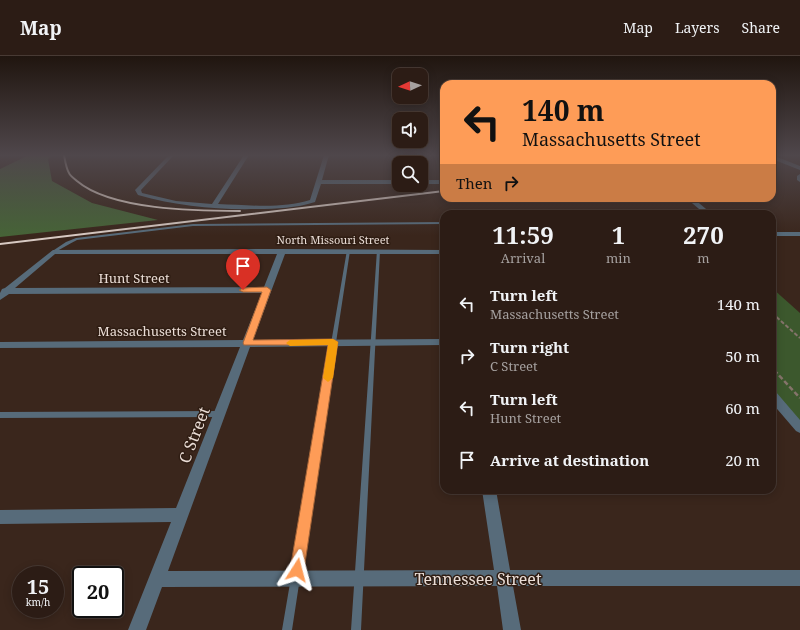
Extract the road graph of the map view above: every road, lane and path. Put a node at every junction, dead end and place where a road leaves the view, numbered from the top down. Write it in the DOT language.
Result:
graph roads {
  1 [pos="146,182"];
  2 [pos="230,182"];
  3 [pos="319,182"];
  4 [pos="392,182"];
  5 [pos="428,182"];
  6 [pos="440,182"];
  7 [pos="694,202"];
  8 [pos="214,206"];
  9 [pos="704,210"];
  10 [pos="440,223"];
  11 [pos="776,234"];
  12 [pos="800,234"];
  13 [pos="282,251"];
  14 [pos="348,251"];
  15 [pos="53,252"];
  16 [pos="378,252"];
  17 [pos="440,252"];
  18 [pos="267,290"];
  19 [pos="2,293"];
  20 [pos="776,317"];
  21 [pos="800,338"];
  22 [pos="333,342"];
  23 [pos="373,342"];
  24 [pos="440,342"];
  25 [pos="247,343"];
  26 [pos="0,345"];
  27 [pos="776,372"];
  28 [pos="800,398"];
  29 [pos="776,400"];
  30 [pos="220,414"];
  31 [pos="0,415"];
  32 [pos="800,428"];
  33 [pos="490,494"];
  34 [pos="181,515"];
  35 [pos="0,517"];
  36 [pos="800,578"];
  37 [pos="156,579"];
  38 [pos="295,579"];
  39 [pos="359,579"];
  40 [pos="504,579"];
  41 [pos="137,630"];
  42 [pos="287,630"];
  43 [pos="356,630"];
  44 [pos="512,630"];
  1 -- 8 [label="street"];
  2 -- 8 [label="street"];
  3 -- 4 [label="street"];
  3 -- 8 [label="street"];
  5 -- 6 [label="street"];
  7 -- 9 [label="street"];
  10 -- 15 [label="lane"];
  11 -- 12 [label="street"];
  13 -- 14 [label="street, North Missouri Street"];
  13 -- 15 [label="street, North Missouri Street"];
  13 -- 18 [label="street, C Street"];
  14 -- 16 [label="street, North Missouri Street"];
  14 -- 22 [label="lane"];
  15 -- 19 [label="street"];
  16 -- 17 [label="street, North Missouri Street"];
  16 -- 23 [label="lane"];
  18 -- 19 [label="street, Hunt Street"];
  18 -- 25 [label="street, C Street"];
  20 -- 21 [label="path"];
  22 -- 23 [label="street, Massachusetts Street"];
  22 -- 25 [label="street, Massachusetts Street"];
  22 -- 38 [label="lane"];
  23 -- 24 [label="street, Massachusetts Street"];
  23 -- 39 [label="lane"];
  25 -- 26 [label="street, Massachusetts Street"];
  25 -- 30 [label="street, C Street"];
  27 -- 28 [label="path"];
  29 -- 32 [label="street"];
  30 -- 31 [label="lane"];
  30 -- 34 [label="street, C Street"];
  33 -- 40 [label="street"];
  34 -- 35 [label="street"];
  34 -- 37 [label="street, C Street"];
  36 -- 40 [label="street, Tennessee Street"];
  37 -- 38 [label="street, Tennessee Street"];
  37 -- 41 [label="street, C Street"];
  38 -- 39 [label="street, Tennessee Street"];
  38 -- 42 [label="lane"];
  39 -- 40 [label="street, Tennessee Street"];
  39 -- 43 [label="lane"];
  40 -- 44 [label="street"];
}
